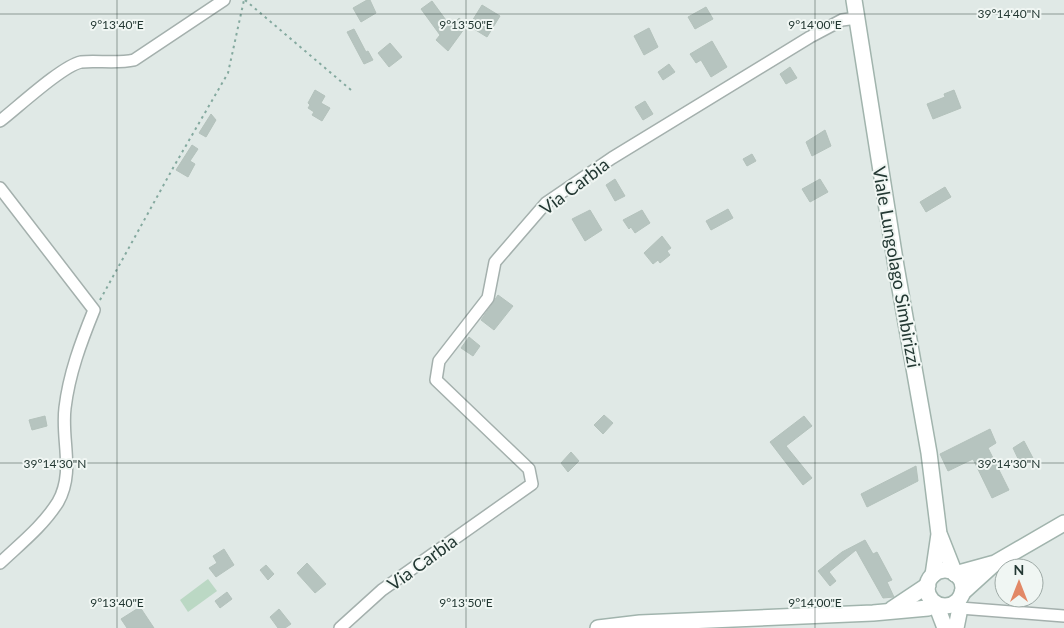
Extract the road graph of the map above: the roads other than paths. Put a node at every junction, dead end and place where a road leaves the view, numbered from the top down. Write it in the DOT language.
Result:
graph roads {
  1 [pos="224,0"];
  2 [pos="854,0"];
  3 [pos="857,18"];
  4 [pos="0,121"];
  5 [pos="0,188"];
  6 [pos="1064,523"];
  7 [pos="939,534"];
  8 [pos="1004,558"];
  9 [pos="0,562"];
  10 [pos="994,564"];
  11 [pos="994,565"];
  12 [pos="956,574"];
  13 [pos="931,580"];
  14 [pos="961,600"];
  15 [pos="936,604"];
  16 [pos="891,609"];
  17 [pos="1064,616"];
  18 [pos="340,628"];
  19 [pos="598,628"];
  20 [pos="946,628"];
  21 [pos="956,628"];
  1 -- 4 [label="street"];
  2 -- 3 [label="main road, Viale Lungolago Simbirizzi"];
  3 -- 7 [label="main road, Viale Lungolago Simbirizzi"];
  3 -- 18 [label="street, Via Carbia"];
  5 -- 9 [label="street"];
  6 -- 8 [label="main road"];
  7 -- 12 [label="main road, Viale Lungolago Simbirizzi"];
  7 -- 13 [label="main road, Viale Lungolago Simbirizzi"];
  10 -- 12 [label="main road"];
  11 -- 14 [label="main road"];
  12 -- 13 [label="main road"];
  12 -- 14 [label="main road"];
  13 -- 15 [label="main road"];
  13 -- 16 [label="main road"];
  14 -- 15 [label="main road"];
  14 -- 17 [label="street"];
  14 -- 21 [label="main road"];
  15 -- 16 [label="main road"];
  15 -- 20 [label="main road"];
  16 -- 19 [label="main road"];
}
